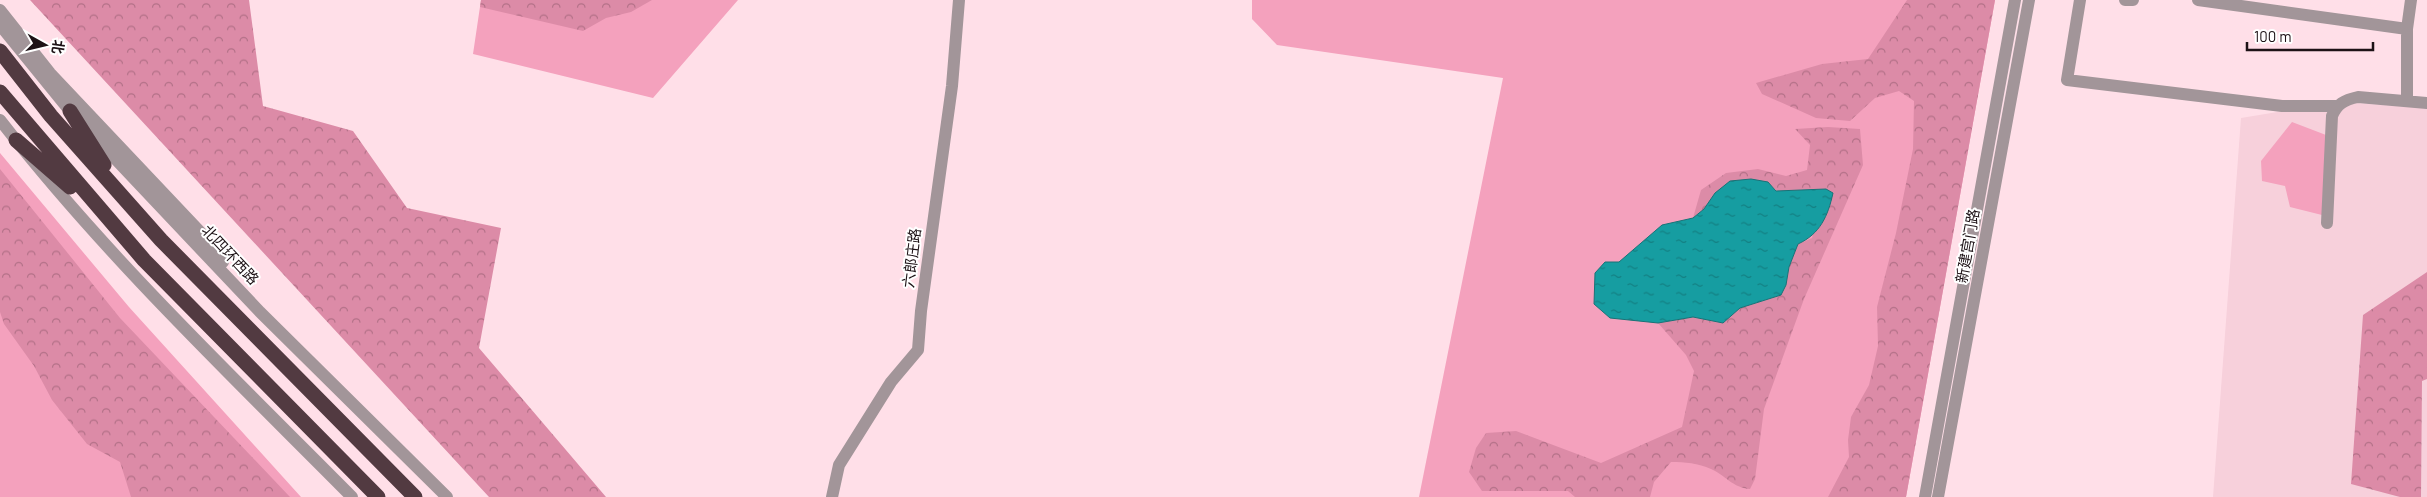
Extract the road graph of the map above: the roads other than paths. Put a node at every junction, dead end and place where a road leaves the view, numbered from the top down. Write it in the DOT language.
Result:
graph roads {
  1 [pos="959,0"];
  2 [pos="2015,0"];
  3 [pos="2029,0"];
  4 [pos="2080,0"];
  5 [pos="2125,0"];
  6 [pos="2133,0"];
  7 [pos="2198,0"];
  8 [pos="2411,0"];
  9 [pos="0,10"];
  10 [pos="0,25"];
  11 [pos="2407,29"];
  12 [pos="0,51"];
  13 [pos="0,92"];
  14 [pos="2407,101"];
  15 [pos="2427,103"];
  16 [pos="2336,106"];
  17 [pos="70,112"];
  18 [pos="0,120"];
  19 [pos="16,140"];
  20 [pos="131,206"];
  21 [pos="112,223"];
  22 [pos="2327,223"];
  23 [pos="260,312"];
  24 [pos="352,497"];
  25 [pos="378,497"];
  26 [pos="415,497"];
  27 [pos="447,497"];
  28 [pos="832,497"];
  29 [pos="1925,497"];
  30 [pos="1938,497"];
  1 -- 28 [label="street, 六郎庄路"];
  2 -- 29 [label="street, 新建宫门路"];
  3 -- 30 [label="street, 新建宫门路"];
  4 -- 16 [label="street"];
  5 -- 6 [label="street"];
  7 -- 11 [label="street"];
  8 -- 11 [label="street"];
  9 -- 23 [label="street"];
  10 -- 17 [label="street, 北四环西路"];
  11 -- 14 [label="street"];
  12 -- 20 [label="highway"];
  13 -- 21 [label="highway"];
  14 -- 15 [label="street"];
  14 -- 16 [label="street"];
  16 -- 22 [label="street"];
  17 -- 20 [label="highway"];
  17 -- 23 [label="street, 北四环西路"];
  18 -- 19 [label="street"];
  19 -- 21 [label="highway"];
  19 -- 24 [label="street"];
  20 -- 26 [label="highway"];
  21 -- 25 [label="highway"];
  23 -- 27 [label="street, 北四环西路"];
}
